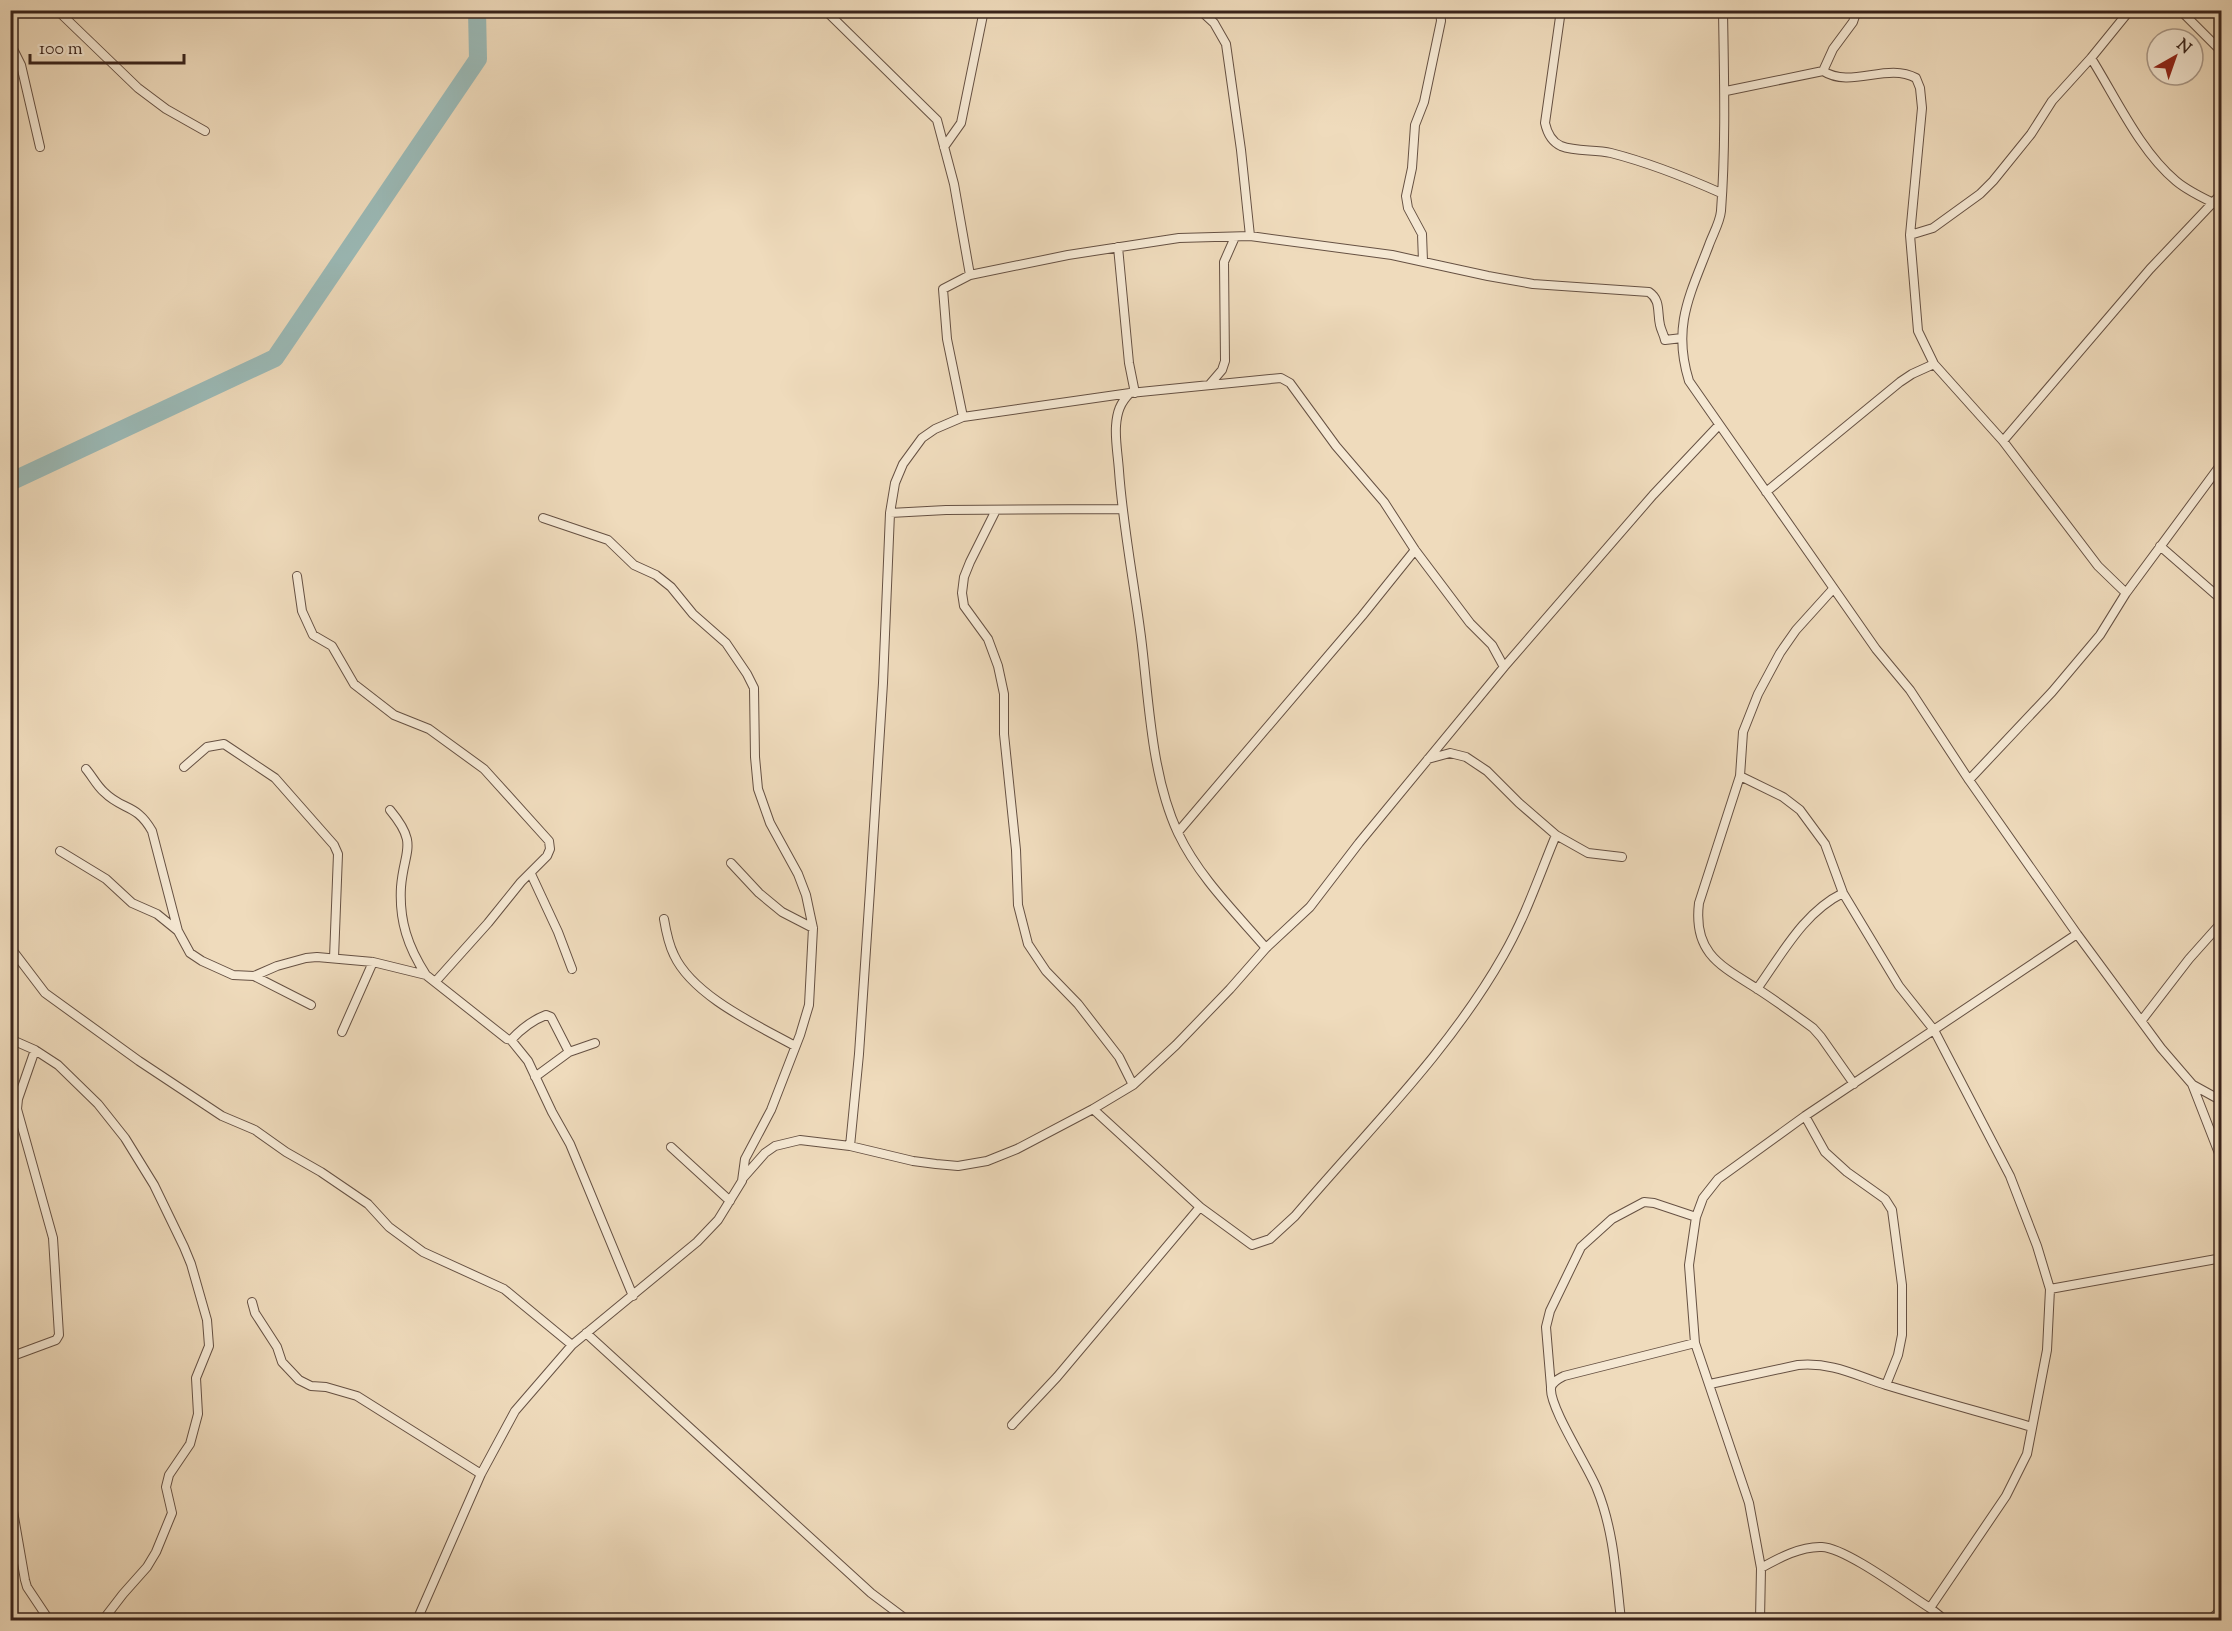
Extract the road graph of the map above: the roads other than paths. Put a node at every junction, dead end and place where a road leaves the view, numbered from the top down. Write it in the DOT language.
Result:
graph roads {
  1 [pos="57,10"];
  2 [pos="825,10"];
  3 [pos="984,10"];
  4 [pos="1200,10"];
  5 [pos="1440,10"];
  6 [pos="1561,10"];
  7 [pos="1723,10"];
  8 [pos="1857,10"];
  9 [pos="2130,10"];
  10 [pos="2180,10"];
  11 [pos="10,43"];
  12 [pos="2222,52"];
  13 [pos="2091,58"];
  14 [pos="1824,72"];
  15 [pos="1726,91"];
  16 [pos="205,131"];
  17 [pos="40,147"];
  18 [pos="944,147"];
  19 [pos="1721,193"];
  20 [pos="2222,193"];
  21 [pos="2213,203"];
  22 [pos="2222,207"];
  23 [pos="1910,235"];
  24 [pos="1235,237"];
  25 [pos="1250,237"];
  26 [pos="1118,247"];
  27 [pos="1423,261"];
  28 [pos="970,276"];
  29 [pos="1682,338"];
  30 [pos="1934,364"];
  31 [pos="1210,384"];
  32 [pos="1132,393"];
  33 [pos="963,417"];
  34 [pos="1719,425"];
  35 [pos="2003,441"];
  36 [pos="2222,463"];
  37 [pos="1766,492"];
  38 [pos="1122,509"];
  39 [pos="996,510"];
  40 [pos="890,513"];
  41 [pos="543,519"];
  42 [pos="2160,546"];
  43 [pos="1415,550"];
  44 [pos="297,576"];
  45 [pos="1833,589"];
  46 [pos="2126,593"];
  47 [pos="2222,600"];
  48 [pos="1504,667"];
  49 [pos="1426,760"];
  50 [pos="184,768"];
  51 [pos="86,769"];
  52 [pos="1740,776"];
  53 [pos="1969,780"];
  54 [pos="390,810"];
  55 [pos="1178,832"];
  56 [pos="1556,835"];
  57 [pos="60,851"];
  58 [pos="1622,857"];
  59 [pos="731,863"];
  60 [pos="531,874"];
  61 [pos="1844,892"];
  62 [pos="664,919"];
  63 [pos="2222,921"];
  64 [pos="813,928"];
  65 [pos="178,931"];
  66 [pos="2077,934"];
  67 [pos="10,947"];
  68 [pos="1266,948"];
  69 [pos="334,958"];
  70 [pos="373,962"];
  71 [pos="572,969"];
  72 [pos="426,975"];
  73 [pos="254,976"];
  74 [pos="436,981"];
  75 [pos="1757,989"];
  76 [pos="311,1005"];
  77 [pos="2142,1020"];
  78 [pos="1934,1030"];
  79 [pos="342,1032"];
  80 [pos="10,1039"];
  81 [pos="511,1040"];
  82 [pos="595,1043"];
  83 [pos="795,1046"];
  84 [pos="35,1050"];
  85 [pos="569,1052"];
  86 [pos="535,1077"];
  87 [pos="1854,1084"];
  88 [pos="2192,1084"];
  89 [pos="1132,1085"];
  90 [pos="2222,1101"];
  91 [pos="1093,1109"];
  92 [pos="1805,1116"];
  93 [pos="2219,1140"];
  94 [pos="850,1146"];
  95 [pos="671,1147"];
  96 [pos="2222,1161"];
  97 [pos="743,1178"];
  98 [pos="730,1201"];
  99 [pos="1200,1207"];
  100 [pos="1696,1217"];
  101 [pos="2222,1258"];
  102 [pos="2050,1289"];
  103 [pos="633,1296"];
  104 [pos="252,1302"];
  105 [pos="585,1333"];
  106 [pos="1695,1343"];
  107 [pos="572,1345"];
  108 [pos="10,1357"];
  109 [pos="1710,1384"];
  110 [pos="1886,1385"];
  111 [pos="1551,1388"];
  112 [pos="1012,1425"];
  113 [pos="2032,1426"];
  114 [pos="2222,1468"];
  115 [pos="481,1474"];
  116 [pos="10,1494"];
  117 [pos="2222,1530"];
  118 [pos="1761,1568"];
  119 [pos="1930,1608"];
  120 [pos="2222,1609"];
  121 [pos="49,1620"];
  122 [pos="103,1620"];
  123 [pos="417,1620"];
  124 [pos="907,1620"];
  125 [pos="1621,1620"];
  126 [pos="1760,1620"];
  127 [pos="1945,1620"];
  128 [pos="2210,1620"];
  1 -- 16 [label="street"];
  2 -- 18 [label="street"];
  3 -- 18 [label="street"];
  4 -- 25 [label="street"];
  5 -- 27 [label="street"];
  6 -- 19 [label="street"];
  7 -- 15 [label="street"];
  8 -- 14 [label="street"];
  9 -- 13 [label="street"];
  10 -- 12 [label="street"];
  11 -- 17 [label="street"];
  13 -- 21 [label="street"];
  13 -- 23 [label="street"];
  14 -- 15 [label="street"];
  14 -- 23 [label="street"];
  15 -- 19 [label="street"];
  18 -- 28 [label="street"];
  19 -- 29 [label="street"];
  20 -- 21 [label="street"];
  21 -- 22 [label="street"];
  21 -- 35 [label="street"];
  23 -- 30 [label="street"];
  24 -- 25 [label="street"];
  24 -- 26 [label="street"];
  24 -- 31 [label="street"];
  25 -- 27 [label="street"];
  26 -- 28 [label="street"];
  26 -- 32 [label="street"];
  27 -- 29 [label="street"];
  28 -- 33 [label="street"];
  29 -- 34 [label="street"];
  30 -- 35 [label="street"];
  30 -- 37 [label="street"];
  31 -- 32 [label="street"];
  31 -- 43 [label="street"];
  32 -- 33 [label="street"];
  32 -- 38 [label="street"];
  33 -- 40 [label="street"];
  34 -- 37 [label="street"];
  34 -- 48 [label="street"];
  35 -- 46 [label="street"];
  36 -- 42 [label="street"];
  37 -- 45 [label="street"];
  38 -- 39 [label="street"];
  38 -- 55 [label="street"];
  39 -- 40 [label="street"];
  39 -- 89 [label="street"];
  40 -- 94 [label="street"];
  41 -- 64 [label="street"];
  42 -- 46 [label="street"];
  42 -- 47 [label="street"];
  43 -- 48 [label="street"];
  43 -- 55 [label="street"];
  44 -- 60 [label="street"];
  45 -- 52 [label="street"];
  45 -- 53 [label="street"];
  46 -- 53 [label="street"];
  48 -- 49 [label="street"];
  49 -- 56 [label="street"];
  49 -- 68 [label="street"];
  50 -- 69 [label="street"];
  51 -- 65 [label="street"];
  52 -- 61 [label="street"];
  52 -- 75 [label="street"];
  53 -- 66 [label="street"];
  54 -- 72 [label="street"];
  55 -- 68 [label="street"];
  56 -- 58 [label="street"];
  56 -- 99 [label="street"];
  57 -- 65 [label="street"];
  59 -- 64 [label="street"];
  60 -- 71 [label="street"];
  60 -- 74 [label="street"];
  61 -- 75 [label="street"];
  61 -- 78 [label="street"];
  62 -- 83 [label="street"];
  63 -- 77 [label="street"];
  64 -- 83 [label="street"];
  65 -- 73 [label="street"];
  66 -- 77 [label="street"];
  66 -- 78 [label="street"];
  67 -- 107 [label="street"];
  68 -- 89 [label="street"];
  69 -- 70 [label="street"];
  69 -- 73 [label="street"];
  70 -- 72 [label="street"];
  70 -- 79 [label="street"];
  72 -- 74 [label="street"];
  73 -- 76 [label="street"];
  74 -- 81 [label="street"];
  75 -- 87 [label="street"];
  77 -- 88 [label="street"];
  78 -- 87 [label="street"];
  78 -- 102 [label="street"];
  80 -- 84 [label="street"];
  81 -- 85 [label="street"];
  81 -- 86 [label="street"];
  82 -- 85 [label="street"];
  83 -- 97 [label="street"];
  84 -- 108 [label="street"];
  84 -- 122 [label="street"];
  85 -- 86 [label="street"];
  86 -- 103 [label="street"];
  87 -- 92 [label="street"];
  88 -- 90 [label="street"];
  88 -- 93 [label="street"];
  89 -- 91 [label="street"];
  91 -- 94 [label="street"];
  91 -- 99 [label="street"];
  92 -- 100 [label="street"];
  92 -- 110 [label="street"];
  93 -- 96 [label="street"];
  94 -- 97 [label="street"];
  95 -- 98 [label="street"];
  97 -- 98 [label="street"];
  98 -- 103 [label="street"];
  99 -- 112 [label="street"];
  100 -- 106 [label="street"];
  100 -- 111 [label="street"];
  101 -- 102 [label="street"];
  102 -- 113 [label="street"];
  103 -- 105 [label="street"];
  104 -- 115 [label="street"];
  105 -- 107 [label="street"];
  105 -- 124 [label="street"];
  106 -- 109 [label="street"];
  106 -- 111 [label="street"];
  107 -- 115 [label="street"];
  109 -- 110 [label="street"];
  109 -- 118 [label="street"];
  110 -- 113 [label="street"];
  111 -- 125 [label="street"];
  113 -- 119 [label="street"];
  114 -- 117 [label="street"];
  115 -- 123 [label="street"];
  116 -- 121 [label="street"];
  118 -- 119 [label="street"];
  118 -- 126 [label="street"];
  119 -- 127 [label="street"];
  120 -- 128 [label="street"];
}
